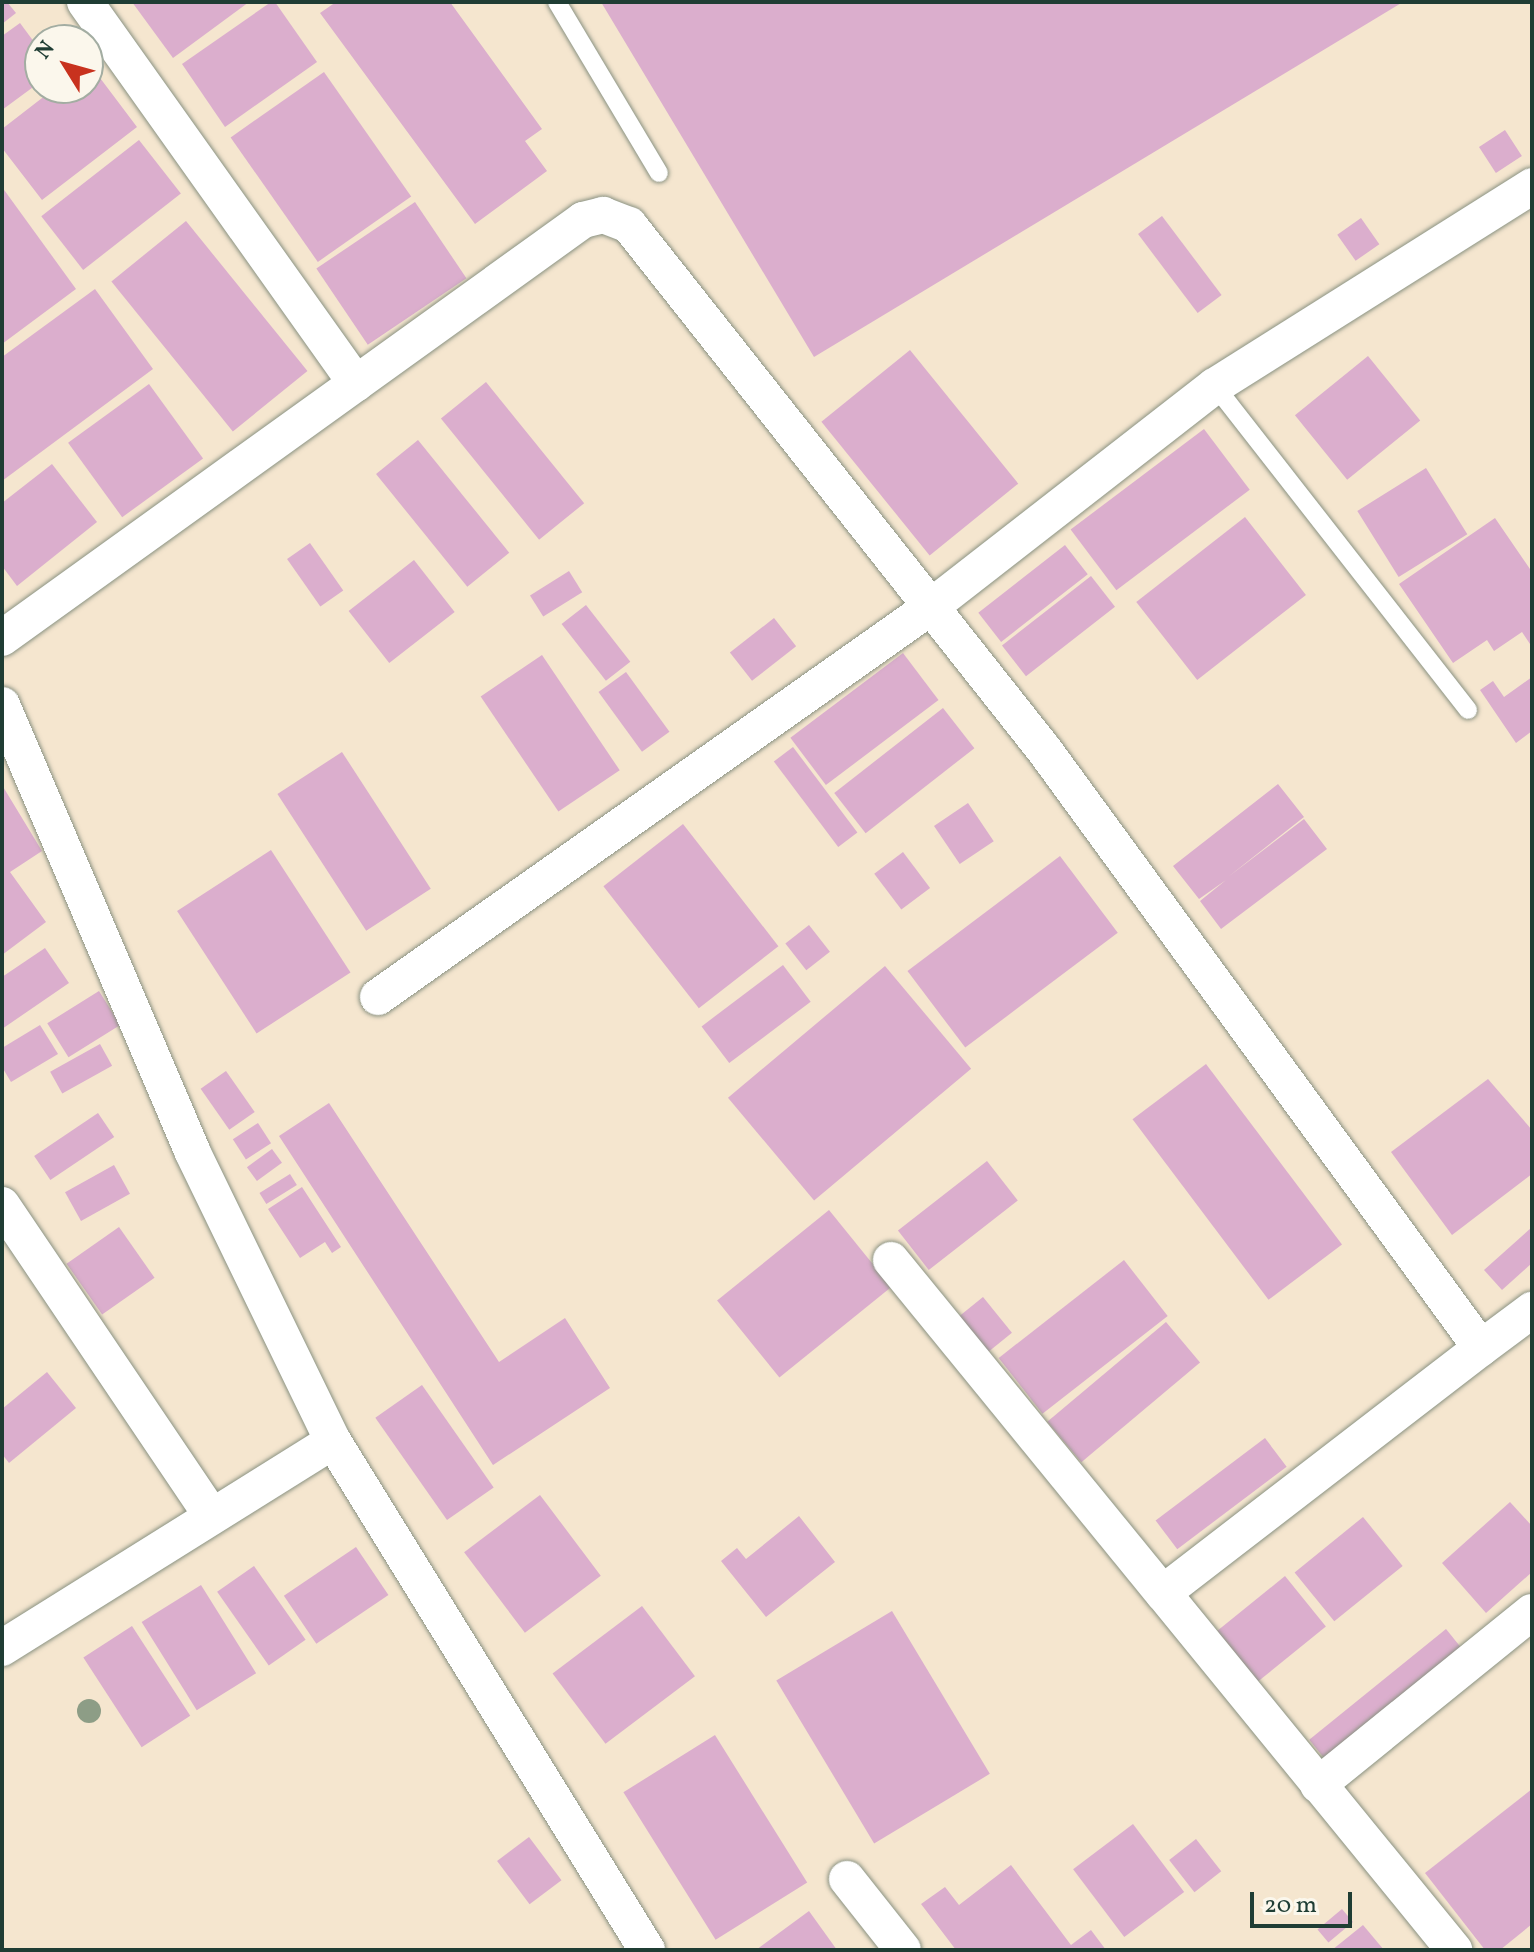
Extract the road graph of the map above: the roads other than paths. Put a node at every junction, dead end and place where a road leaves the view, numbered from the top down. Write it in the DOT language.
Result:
graph roads {
  1 [pos="85,2"];
  2 [pos="557,2"];
  3 [pos="659,173"];
  4 [pos="1532,186"];
  5 [pos="356,384"];
  6 [pos="1215,386"];
  7 [pos="932,606"];
  8 [pos="2,638"];
  9 [pos="2,705"];
  10 [pos="1468,710"];
  11 [pos="378,997"];
  12 [pos="2,1205"];
  13 [pos="891,1260"];
  14 [pos="1532,1310"];
  15 [pos="1481,1348"];
  16 [pos="333,1441"];
  17 [pos="212,1516"];
  18 [pos="1163,1593"];
  19 [pos="1532,1612"];
  20 [pos="2,1648"];
  21 [pos="1318,1785"];
  22 [pos="847,1879"];
  23 [pos="647,1950"];
  24 [pos="903,1950"];
  25 [pos="1454,1950"];
  1 -- 5 [label="street"];
  2 -- 3 [label="lane"];
  4 -- 6 [label="street"];
  5 -- 7 [label="street"];
  5 -- 8 [label="street"];
  6 -- 7 [label="street"];
  6 -- 10 [label="lane"];
  7 -- 11 [label="street"];
  7 -- 15 [label="street"];
  9 -- 16 [label="street"];
  12 -- 17 [label="street"];
  13 -- 18 [label="street"];
  14 -- 15 [label="street"];
  15 -- 18 [label="street"];
  16 -- 17 [label="street"];
  16 -- 23 [label="street"];
  17 -- 20 [label="street"];
  18 -- 21 [label="street"];
  19 -- 21 [label="street"];
  21 -- 25 [label="street"];
  22 -- 24 [label="street"];
}
